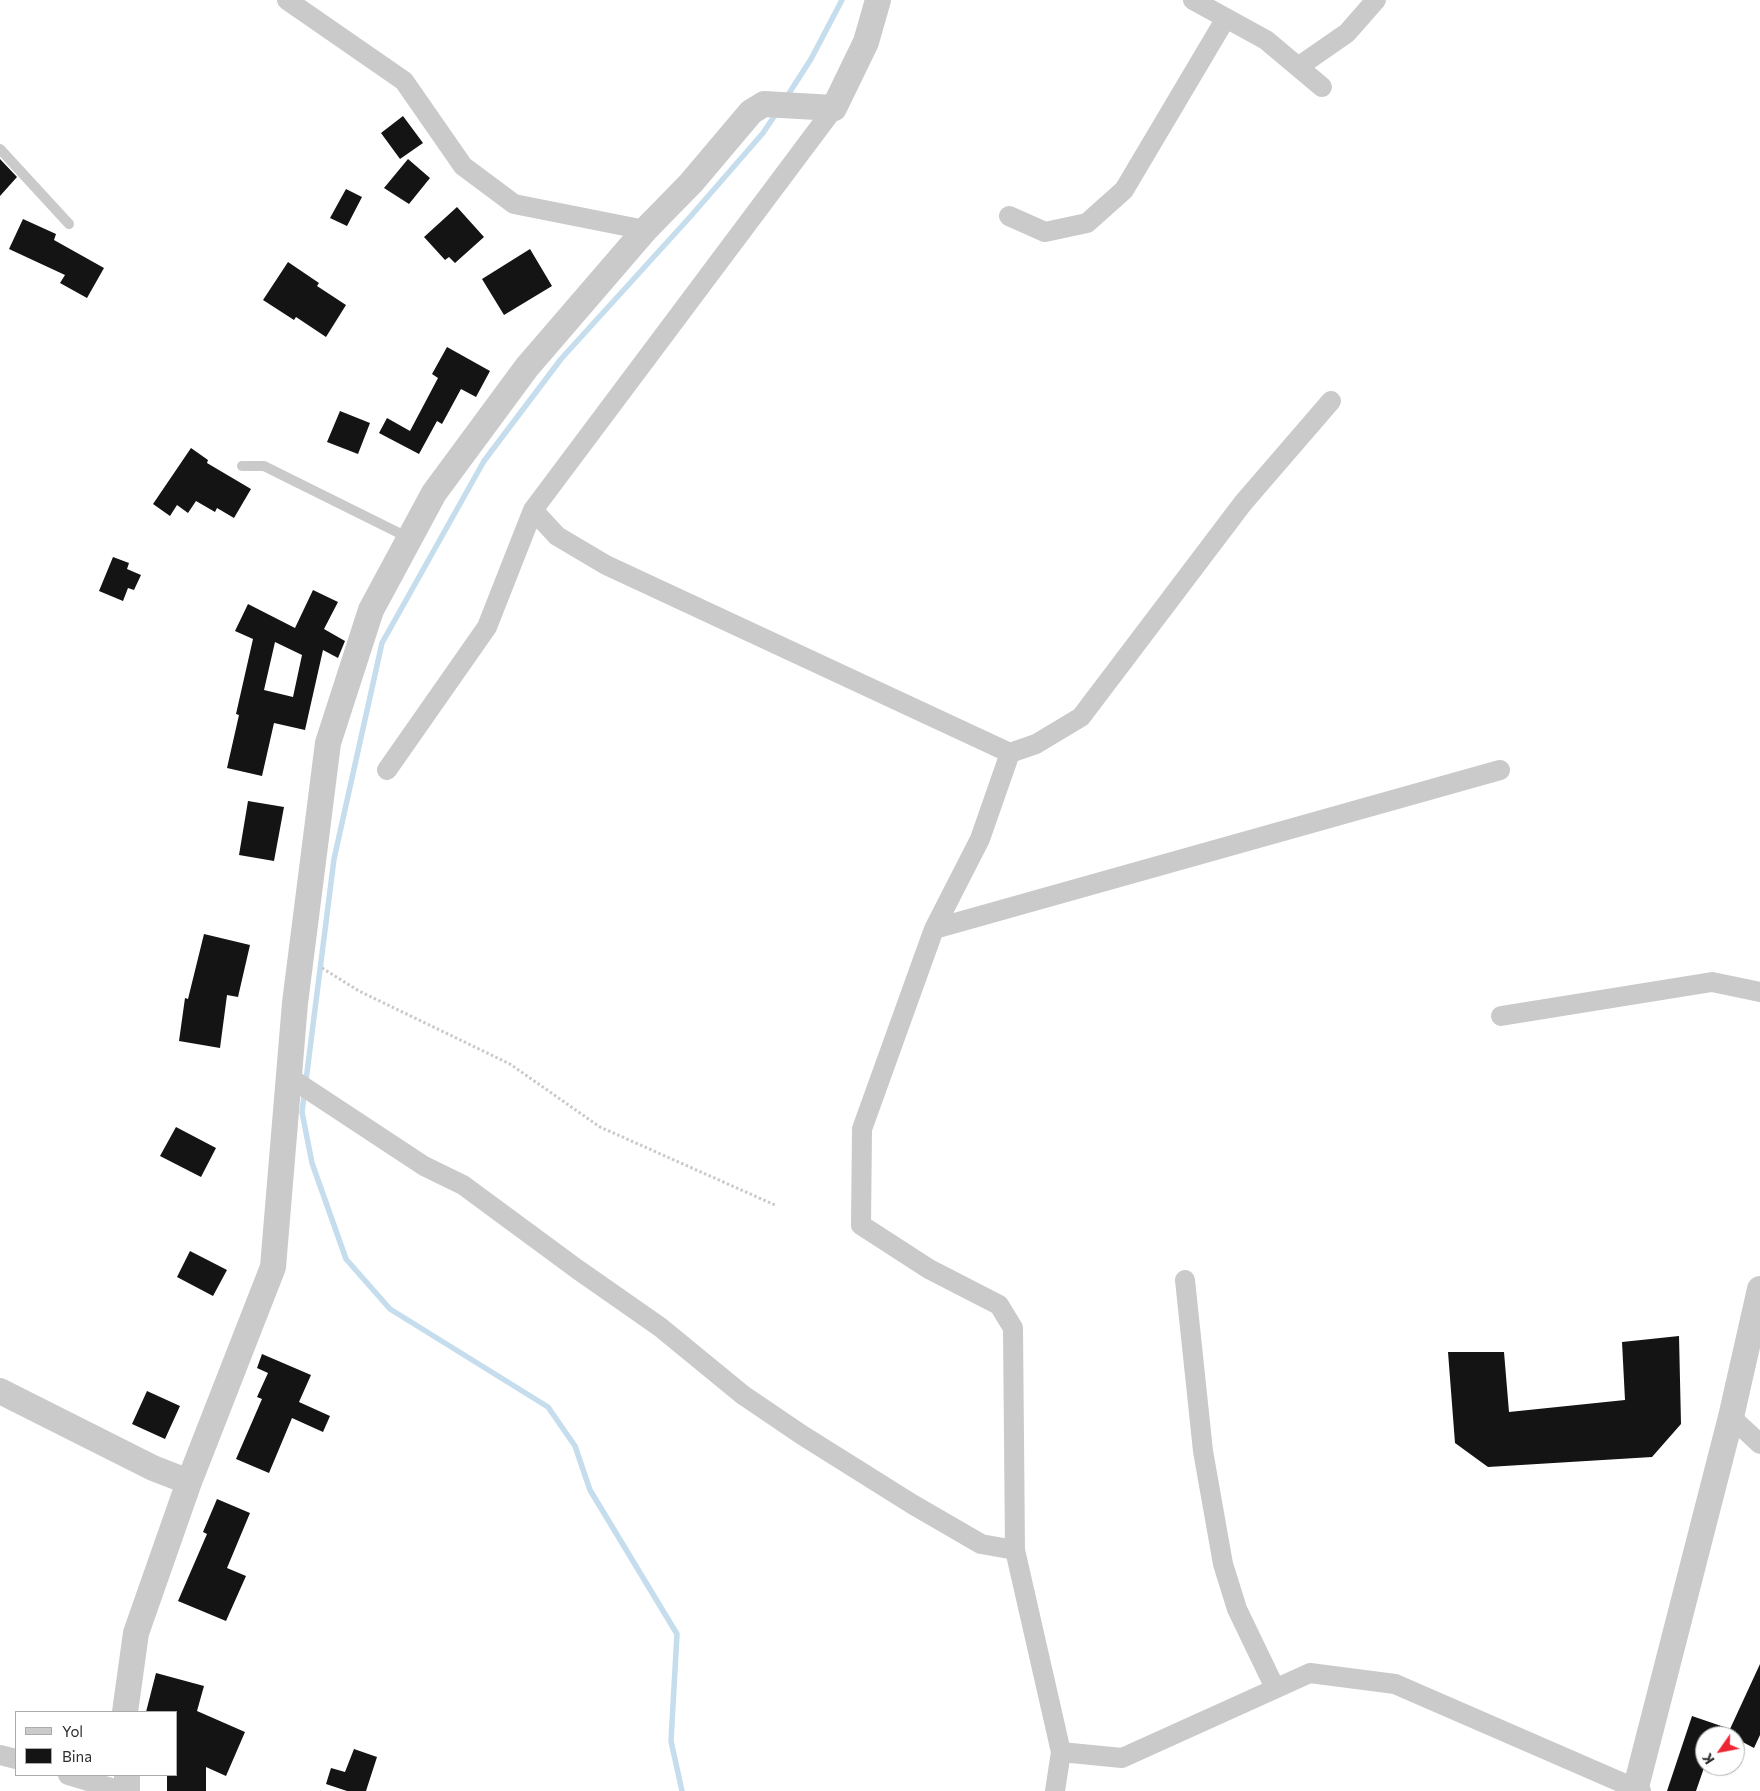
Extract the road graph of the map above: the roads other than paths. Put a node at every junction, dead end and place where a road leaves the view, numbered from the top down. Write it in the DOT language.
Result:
graph roads {
  1 [pos="287,0"];
  2 [pos="878,0"];
  3 [pos="1193,0"];
  4 [pos="1376,0"];
  5 [pos="1226,18"];
  6 [pos="1298,67"];
  7 [pos="1322,87"];
  8 [pos="834,108"];
  9 [pos="0,149"];
  10 [pos="1009,216"];
  11 [pos="69,224"];
  12 [pos="644,230"];
  13 [pos="1331,401"];
  14 [pos="242,466"];
  15 [pos="533,510"];
  16 [pos="410,538"];
  17 [pos="1010,753"];
  18 [pos="387,770"];
  19 [pos="1500,770"];
  20 [pos="934,929"];
  21 [pos="1760,992"];
  22 [pos="1501,1016"];
  23 [pos="289,1077"];
  24 [pos="1186,1280"];
  25 [pos="1760,1289"];
  26 [pos="0,1391"];
  27 [pos="1731,1417"];
  28 [pos="1760,1444"];
  29 [pos="189,1482"];
  30 [pos="1015,1550"];
  31 [pos="1275,1688"];
  32 [pos="125,1711"];
  33 [pos="1061,1752"];
  34 [pos="0,1755"];
  35 [pos="15,1759"];
  36 [pos="71,1776"];
  37 [pos="127,1776"];
  38 [pos="1637,1790"];
  39 [pos="122,1791"];
  40 [pos="127,1791"];
  41 [pos="1055,1791"];
  1 -- 12 [label="street"];
  2 -- 8 [label="street"];
  3 -- 5 [label="street"];
  4 -- 6 [label="street"];
  5 -- 6 [label="street"];
  5 -- 10 [label="street"];
  6 -- 7 [label="street"];
  8 -- 12 [label="street"];
  8 -- 15 [label="street"];
  9 -- 11 [label="lane"];
  12 -- 16 [label="street"];
  13 -- 17 [label="street"];
  14 -- 16 [label="lane"];
  15 -- 17 [label="street"];
  15 -- 18 [label="street"];
  16 -- 23 [label="street"];
  17 -- 20 [label="street"];
  19 -- 20 [label="street"];
  20 -- 30 [label="street"];
  21 -- 22 [label="street"];
  23 -- 29 [label="street"];
  23 -- 30 [label="street"];
  24 -- 31 [label="street"];
  25 -- 27 [label="street"];
  26 -- 29 [label="street"];
  27 -- 28 [label="street"];
  27 -- 38 [label="street"];
  29 -- 32 [label="street"];
  30 -- 33 [label="street"];
  31 -- 33 [label="street"];
  31 -- 38 [label="street"];
  33 -- 41 [label="street"];
  34 -- 35 [label="street"];
  36 -- 39 [label="street"];
  37 -- 40 [label="street"];
}
